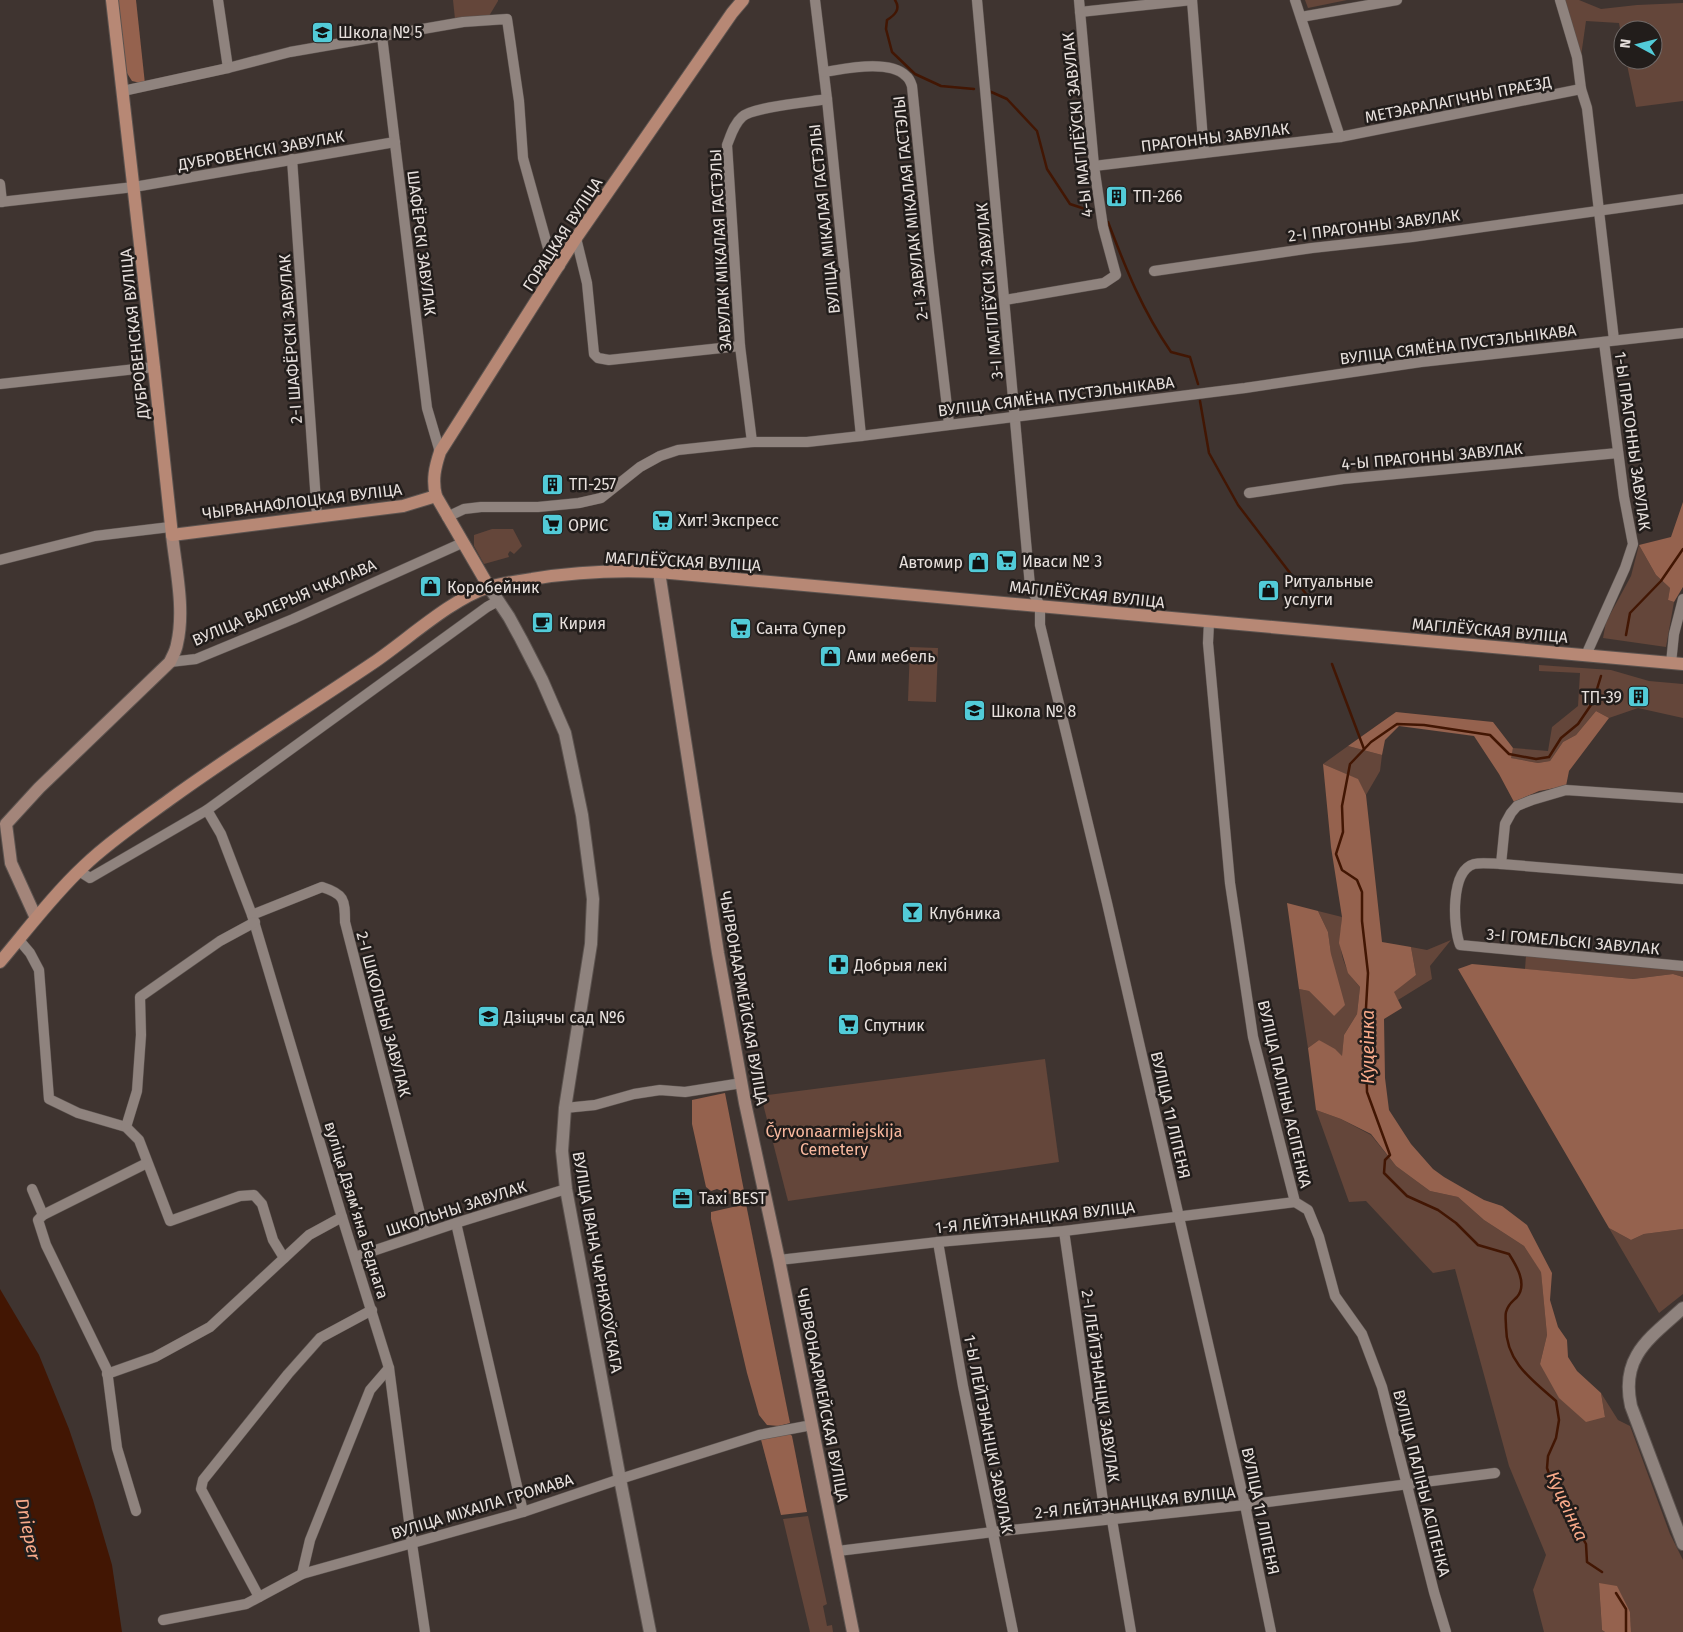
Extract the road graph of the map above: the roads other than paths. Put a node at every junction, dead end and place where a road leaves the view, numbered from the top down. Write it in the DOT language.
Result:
graph roads {
  1 [pos="112,0"];
  2 [pos="218,0"];
  3 [pos="743,0"];
  4 [pos="815,0"];
  5 [pos="977,0"];
  6 [pos="1079,0"];
  7 [pos="1192,0"];
  8 [pos="1295,0"];
  9 [pos="1397,0"];
  10 [pos="1560,0"];
  11 [pos="1080,12"];
  12 [pos="1302,17"];
  13 [pos="382,36"];
  14 [pos="228,68"];
  15 [pos="824,72"];
  16 [pos="1581,89"];
  17 [pos="123,92"];
  18 [pos="827,99"];
  19 [pos="1340,137"];
  20 [pos="395,142"];
  21 [pos="1204,153"];
  22 [pos="292,159"];
  23 [pos="1094,166"];
  24 [pos="0,184"];
  25 [pos="134,188"];
  26 [pos="1683,199"];
  27 [pos="1,202"];
  28 [pos="1598,210"];
  29 [pos="576,238"];
  30 [pos="560,266"];
  31 [pos="1154,271"];
  32 [pos="1005,300"];
  33 [pos="1683,333"];
  34 [pos="1609,341"];
  35 [pos="740,346"];
  36 [pos="154,367"];
  37 [pos="0,384"];
  38 [pos="1015,417"];
  39 [pos="949,424"];
  40 [pos="861,436"];
  41 [pos="752,442"];
  42 [pos="440,452"];
  43 [pos="1618,453"];
  44 [pos="1249,493"];
  45 [pos="436,496"];
  46 [pos="317,516"];
  47 [pos="447,516"];
  48 [pos="171,531"];
  49 [pos="462,543"];
  50 [pos="0,560"];
  51 [pos="659,572"];
  52 [pos="489,587"];
  53 [pos="1683,599"];
  54 [pos="498,600"];
  55 [pos="1040,606"];
  56 [pos="1208,622"];
  57 [pos="1586,655"];
  58 [pos="170,662"];
  59 [pos="1677,664"];
  60 [pos="1683,798"];
  61 [pos="207,810"];
  62 [pos="3,826"];
  63 [pos="1501,864"];
  64 [pos="79,871"];
  65 [pos="1683,879"];
  66 [pos="36,918"];
  67 [pos="253,918"];
  68 [pos="18,940"];
  69 [pos="0,962"];
  70 [pos="1683,966"];
  71 [pos="742,1083"];
  72 [pos="565,1108"];
  73 [pos="126,1128"];
  74 [pos="147,1163"];
  75 [pos="32,1189"];
  76 [pos="566,1189"];
  77 [pos="1295,1202"];
  78 [pos="43,1215"];
  79 [pos="1178,1216"];
  80 [pos="342,1217"];
  81 [pos="456,1223"];
  82 [pos="1064,1231"];
  83 [pos="425,1233"];
  84 [pos="938,1242"];
  85 [pos="355,1257"];
  86 [pos="284,1258"];
  87 [pos="779,1260"];
  88 [pos="1683,1308"];
  89 [pos="372,1310"];
  90 [pos="389,1368"];
  91 [pos="107,1374"];
  92 [pos="812,1425"];
  93 [pos="1495,1473"];
  94 [pos="620,1479"];
  95 [pos="1407,1484"];
  96 [pos="1245,1505"];
  97 [pos="136,1511"];
  98 [pos="523,1512"];
  99 [pos="1112,1520"];
  100 [pos="993,1532"];
  101 [pos="412,1544"];
  102 [pos="1683,1544"];
  103 [pos="838,1551"];
  104 [pos="302,1574"];
  105 [pos="259,1597"];
  106 [pos="163,1620"];
  107 [pos="425,1632"];
  108 [pos="650,1632"];
  109 [pos="853,1632"];
  110 [pos="1013,1632"];
  111 [pos="1131,1632"];
  112 [pos="1270,1632"];
  113 [pos="1446,1632"];
  1 -- 17 [label="main road, ДУБРОВЕНСКАЯ ВУЛІЦА"];
  2 -- 14 [label="street"];
  3 -- 29 [label="main road, ГОРАЦКАЯ ВУЛІЦА"];
  4 -- 15 [label="street, ВУЛІЦА МІКАЛАЯ ГАСТЭЛЫ"];
  5 -- 32 [label="street, 3-І МАГІЛЁЎСКІ ЗАВУЛАК"];
  6 -- 11 [label="street, 4-Ы МАГІЛЁЎСКІ ЗАВУЛАК"];
  7 -- 11 [label="street"];
  7 -- 21 [label="street"];
  8 -- 12 [label="street"];
  9 -- 12 [label="street"];
  10 -- 16 [label="street, 1-Ы ПРАГОННЫ ЗАВУЛАК"];
  11 -- 23 [label="street, 4-Ы МАГІЛЁЎСКІ ЗАВУЛАК"];
  12 -- 19 [label="street"];
  13 -- 14 [label="street"];
  13 -- 20 [label="street, ШАФЁРСКІ ЗАВУЛАК"];
  13 -- 30 [label="street"];
  14 -- 17 [label="street"];
  15 -- 18 [label="street, ВУЛІЦА МІКАЛАЯ ГАСТЭЛЫ"];
  15 -- 39 [label="street, 2-І ЗАВУЛАК МІКАЛАЯ ГАСТЭЛЫ"];
  16 -- 19 [label="street, МЕТЭАРАЛАГІЧНЫ ПРАЕЗД"];
  16 -- 28 [label="street, 1-Ы ПРАГОННЫ ЗАВУЛАК"];
  17 -- 25 [label="main road, ДУБРОВЕНСКАЯ ВУЛІЦА"];
  18 -- 35 [label="street, ЗАВУЛАК МІКАЛАЯ ГАСТЭЛЫ"];
  18 -- 40 [label="street, ВУЛІЦА МІКАЛАЯ ГАСТЭЛЫ"];
  19 -- 21 [label="street, ПРАГОННЫ ЗАВУЛАК"];
  20 -- 22 [label="street, ДУБРОВЕНСКІ ЗАВУЛАК"];
  20 -- 42 [label="street, ШАФЁРСКІ ЗАВУЛАК"];
  21 -- 23 [label="street, ПРАГОННЫ ЗАВУЛАК"];
  22 -- 25 [label="street, ДУБРОВЕНСКІ ЗАВУЛАК"];
  22 -- 46 [label="street, 2-І ШАФЁРСКІ ЗАВУЛАК"];
  23 -- 32 [label="street, 4-Ы МАГІЛЁЎСКІ ЗАВУЛАК"];
  24 -- 27 [label="street"];
  25 -- 27 [label="street, ДУБРОВЕНСКІ ЗАВУЛАК"];
  25 -- 36 [label="main road, ДУБРОВЕНСКАЯ ВУЛІЦА"];
  26 -- 28 [label="street, 2-І ПРАГОННЫ ЗАВУЛАК"];
  28 -- 31 [label="street, 2-І ПРАГОННЫ ЗАВУЛАК"];
  28 -- 34 [label="street, 1-Ы ПРАГОННЫ ЗАВУЛАК"];
  29 -- 30 [label="main road, ГОРАЦКАЯ ВУЛІЦА"];
  29 -- 35 [label="street"];
  30 -- 42 [label="main road, ГОРАЦКАЯ ВУЛІЦА"];
  32 -- 38 [label="street, 3-І МАГІЛЁЎСКІ ЗАВУЛАК"];
  33 -- 34 [label="street, ВУЛІЦА СЯМЁНА ПУСТЭЛЬНІКАВА"];
  34 -- 38 [label="street, ВУЛІЦА СЯМЁНА ПУСТЭЛЬНІКАВА"];
  34 -- 43 [label="street, 1-Ы ПРАГОННЫ ЗАВУЛАК"];
  35 -- 41 [label="street, ЗАВУЛАК МІКАЛАЯ ГАСТЭЛЫ"];
  36 -- 37 [label="street"];
  36 -- 48 [label="main road, ДУБРОВЕНСКАЯ ВУЛІЦА"];
  38 -- 39 [label="street, ВУЛІЦА СЯМЁНА ПУСТЭЛЬНІКАВА"];
  38 -- 55 [label="street, 3-І МАГІЛЁЎСКІ ЗАВУЛАК"];
  39 -- 40 [label="street, ВУЛІЦА СЯМЁНА ПУСТЭЛЬНІКАВА"];
  40 -- 41 [label="street, ВУЛІЦА СЯМЁНА ПУСТЭЛЬНІКАВА"];
  41 -- 47 [label="street, ВУЛІЦА СЯМЁНА ПУСТЭЛЬНІКАВА"];
  42 -- 45 [label="main road, ГОРАЦКАЯ ВУЛІЦА"];
  43 -- 44 [label="street, 4-Ы ПРАГОННЫ ЗАВУЛАК"];
  43 -- 57 [label="street, 1-Ы ПРАГОННЫ ЗАВУЛАК"];
  45 -- 46 [label="main road, ЧЫРВАНАФЛОЦКАЯ ВУЛІЦА"];
  45 -- 47 [label="main road"];
  46 -- 48 [label="main road, ЧЫРВАНАФЛОЦКАЯ ВУЛІЦА"];
  47 -- 49 [label="main road"];
  48 -- 50 [label="street, ЧЫРВАНАФЛОЦКАЯ ВУЛІЦА"];
  48 -- 58 [label="main road, ДУБРОВЕНСКАЯ ВУЛІЦА"];
  49 -- 52 [label="main road"];
  49 -- 58 [label="street, ВУЛІЦА ВАЛЕРЫЯ ЧКАЛАВА"];
  51 -- 52 [label="main road, МАГІЛЁЎСКАЯ ВУЛІЦА"];
  51 -- 55 [label="main road, МАГІЛЁЎСКАЯ ВУЛІЦА"];
  51 -- 71 [label="main road, ЧЫРВОНААРМЕЙСКАЯ ВУЛІЦА"];
  52 -- 54 [label="street, ВУЛІЦА ІВАНА ЧАРНЯХОЎСКАГА"];
  52 -- 64 [label="main road, МАГІЛЁЎСКАЯ ВУЛІЦА"];
  53 -- 59 [label="street"];
  54 -- 61 [label="street"];
  54 -- 72 [label="street, ВУЛІЦА ІВАНА ЧАРНЯХОЎСКАГА"];
  55 -- 56 [label="main road, МАГІЛЁЎСКАЯ ВУЛІЦА"];
  55 -- 79 [label="street, ВУЛІЦА 11 ЛІПЕНЯ"];
  56 -- 57 [label="main road, МАГІЛЁЎСКАЯ ВУЛІЦА"];
  56 -- 77 [label="street, ВУЛІЦА ПАЛІНЫ АСІПЕНКА"];
  57 -- 59 [label="main road, МАГІЛЁЎСКАЯ ВУЛІЦА"];
  58 -- 62 [label="main road"];
  60 -- 63 [label="street"];
  61 -- 64 [label="street"];
  61 -- 67 [label="street, вуліца Дзямʼяна Беднага"];
  62 -- 66 [label="main road"];
  63 -- 65 [label="street"];
  63 -- 70 [label="street, 3-І ГОМЕЛЬСКІ ЗАВУЛАК"];
  64 -- 66 [label="main road, МАГІЛЁЎСКАЯ ВУЛІЦА"];
  66 -- 68 [label="main road, МАГІЛЁЎСКАЯ ВУЛІЦА"];
  67 -- 73 [label="street, 2-І ШКОЛЬНЫ ЗАВУЛАК"];
  67 -- 80 [label="street, вуліца Дзямʼяна Беднага"];
  67 -- 83 [label="street, 2-І ШКОЛЬНЫ ЗАВУЛАК"];
  68 -- 69 [label="main road, МАГІЛЁЎСКАЯ ВУЛІЦА"];
  68 -- 73 [label="street"];
  71 -- 72 [label="street"];
  71 -- 87 [label="main road, ЧЫРВОНААРМЕЙСКАЯ ВУЛІЦА"];
  72 -- 76 [label="street, ВУЛІЦА ІВАНА ЧАРНЯХОЎСКАГА"];
  73 -- 74 [label="street"];
  74 -- 78 [label="street"];
  74 -- 86 [label="street"];
  75 -- 78 [label="street"];
  76 -- 81 [label="street, ШКОЛЬНЫ ЗАВУЛАК"];
  76 -- 94 [label="street, ВУЛІЦА ІВАНА ЧАРНЯХОЎСКАГА"];
  77 -- 79 [label="street, 1-Я ЛЕЙТЭНАНЦКАЯ ВУЛІЦА"];
  77 -- 95 [label="street, ВУЛІЦА ПАЛІНЫ АСІПЕНКА"];
  78 -- 91 [label="street"];
  79 -- 82 [label="street, 1-Я ЛЕЙТЭНАНЦКАЯ ВУЛІЦА"];
  79 -- 96 [label="street, ВУЛІЦА 11 ЛІПЕНЯ"];
  80 -- 85 [label="street, вуліца Дзямʼяна Беднага"];
  80 -- 86 [label="street"];
  81 -- 83 [label="street, ШКОЛЬНЫ ЗАВУЛАК"];
  81 -- 98 [label="street"];
  82 -- 84 [label="street, 1-Я ЛЕЙТЭНАНЦКАЯ ВУЛІЦА"];
  82 -- 99 [label="street, 2-І ЛЕЙТЭНАНЦКІ ЗАВУЛАК"];
  83 -- 85 [label="street, ШКОЛЬНЫ ЗАВУЛАК"];
  84 -- 87 [label="street, 1-Я ЛЕЙТЭНАНЦКАЯ ВУЛІЦА"];
  84 -- 100 [label="street, 1-Ы ЛЕЙТЭНАНЦКІ ЗАВУЛАК"];
  85 -- 89 [label="street, вуліца Дзямʼяна Беднага"];
  86 -- 91 [label="street"];
  87 -- 92 [label="main road, ЧЫРВОНААРМЕЙСКАЯ ВУЛІЦА"];
  88 -- 102 [label="street"];
  89 -- 90 [label="street, вуліца Дзямʼяна Беднага"];
  89 -- 105 [label="street"];
  90 -- 101 [label="street, вуліца Дзямʼяна Беднага"];
  90 -- 104 [label="street"];
  91 -- 97 [label="street"];
  92 -- 94 [label="street, ВУЛІЦА МІХАІЛА ГРОМАВА"];
  92 -- 103 [label="main road, ЧЫРВОНААРМЕЙСКАЯ ВУЛІЦА"];
  93 -- 95 [label="street, 2-Я ЛЕЙТЭНАНЦКАЯ ВУЛІЦА"];
  94 -- 98 [label="street, ВУЛІЦА МІХАІЛА ГРОМАВА"];
  94 -- 108 [label="street, ВУЛІЦА ІВАНА ЧАРНЯХОЎСКАГА"];
  95 -- 96 [label="street, 2-Я ЛЕЙТЭНАНЦКАЯ ВУЛІЦА"];
  95 -- 113 [label="street, ВУЛІЦА ПАЛІНЫ АСІПЕНКА"];
  96 -- 99 [label="street, 2-Я ЛЕЙТЭНАНЦКАЯ ВУЛІЦА"];
  96 -- 112 [label="street, ВУЛІЦА 11 ЛІПЕНЯ"];
  98 -- 101 [label="street, ВУЛІЦА МІХАІЛА ГРОМАВА"];
  99 -- 100 [label="street, 2-Я ЛЕЙТЭНАНЦКАЯ ВУЛІЦА"];
  99 -- 111 [label="street, 2-І ЛЕЙТЭНАНЦКІ ЗАВУЛАК"];
  100 -- 103 [label="street, 2-Я ЛЕЙТЭНАНЦКАЯ ВУЛІЦА"];
  100 -- 110 [label="street, 1-Ы ЛЕЙТЭНАНЦКІ ЗАВУЛАК"];
  101 -- 104 [label="street, ВУЛІЦА МІХАІЛА ГРОМАВА"];
  101 -- 107 [label="street, вуліца Дзямʼяна Беднага"];
  103 -- 109 [label="main road, ЧЫРВОНААРМЕЙСКАЯ ВУЛІЦА"];
  104 -- 105 [label="street, ВУЛІЦА МІХАІЛА ГРОМАВА"];
  105 -- 106 [label="street, ВУЛІЦА МІХАІЛА ГРОМАВА"];
}
